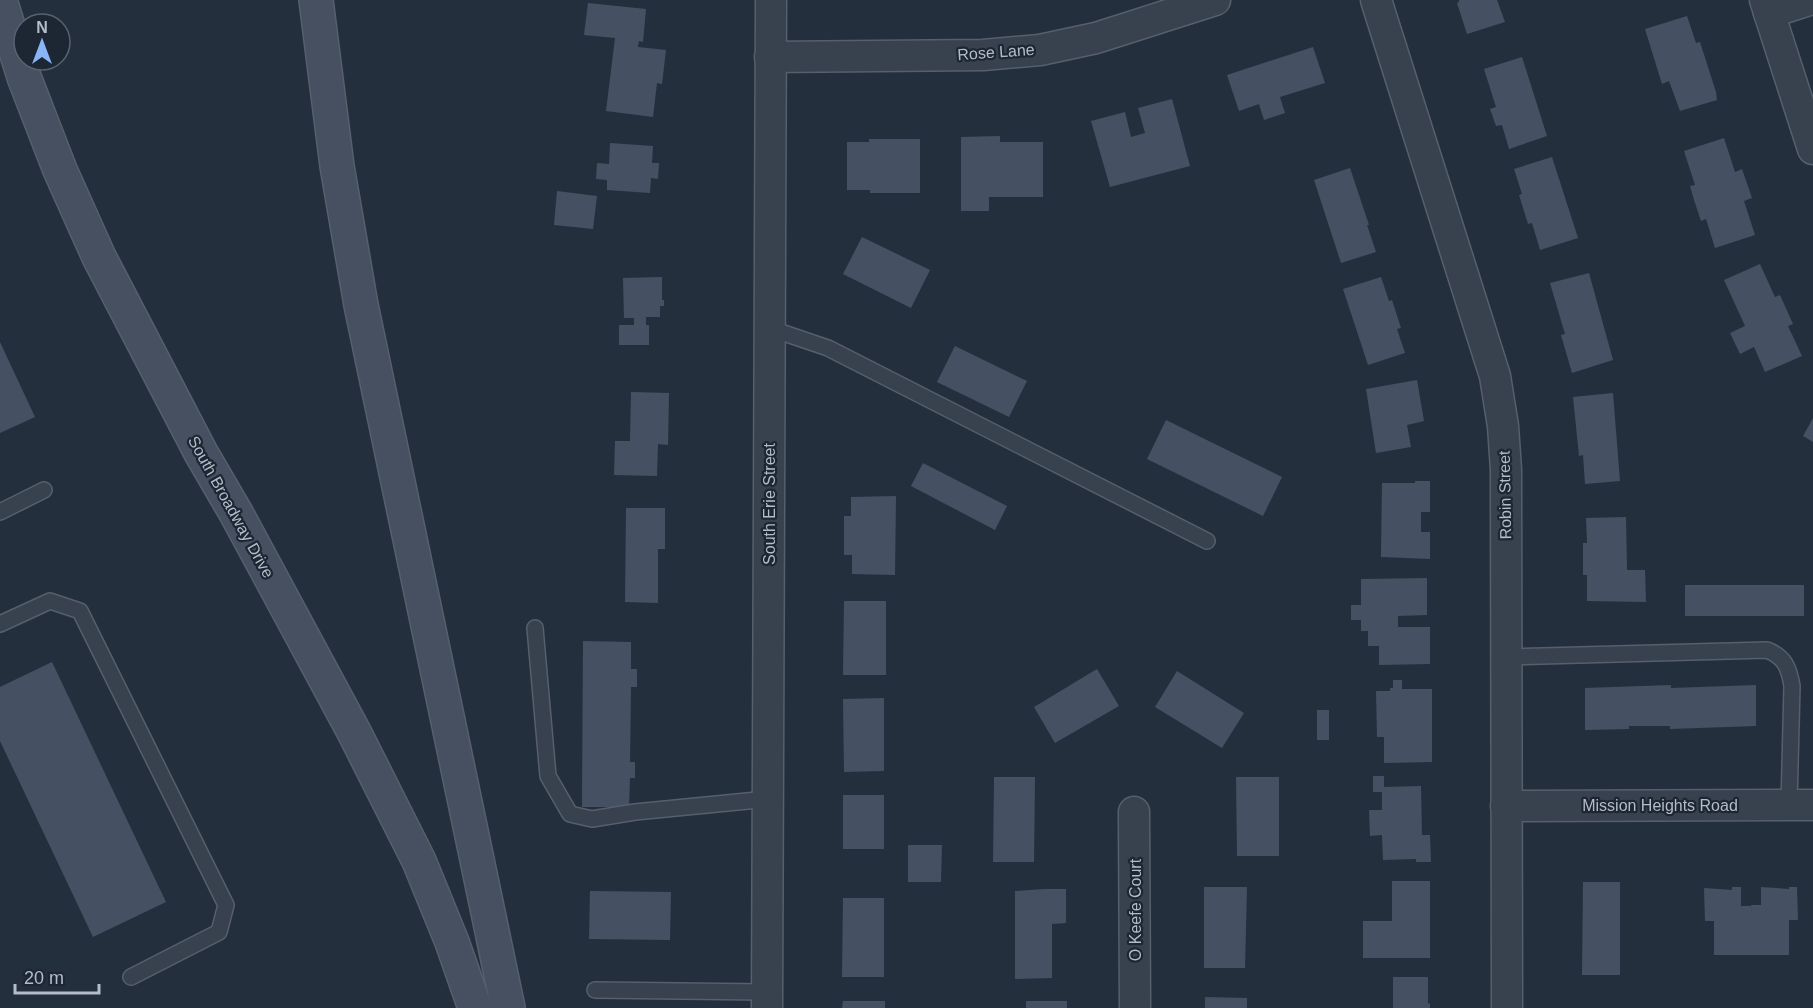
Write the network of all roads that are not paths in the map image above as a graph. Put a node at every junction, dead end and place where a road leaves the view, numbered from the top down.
1 (0, 0) edge
2 (316, 0) edge
3 (771, 0) edge
4 (1215, 0) edge
5 (1376, 0) edge
6 (1809, 0) edge
7 (1767, 6) edge
8 (770, 57) junction
9 (1813, 149) edge
10 (769, 328) junction
11 (44, 490) dead end
12 (0, 512) edge
13 (1207, 541) dead end
14 (0, 624) edge
15 (536, 628) dead end
16 (1506, 657) junction
17 (768, 799) junction
18 (1801, 805) edge
19 (1506, 806) junction
20 (1134, 812) dead end
21 (131, 976) dead end
22 (595, 990) dead end
23 (767, 1000) edge
24 (475, 1008) edge
25 (508, 1008) edge
26 (1135, 1008) edge
27 (1507, 1008) edge

1 - 24 main road, South Broadway Drive
2 - 25 main road
3 - 8 street, South Erie Street
4 - 8 street, Rose Lane
5 - 16 street, Robin Street
6 - 7 street
7 - 9 street
8 - 10 street, South Erie Street
10 - 13 lane
10 - 17 street, South Erie Street
11 - 12 lane
14 - 21 lane
15 - 17 lane
16 - 18 lane
16 - 19 street, Robin Street
17 - 23 street, South Erie Street
18 - 19 street, Mission Heights Road
19 - 27 street, Robin Street
20 - 26 street, O Keefe Court
22 - 23 lane

